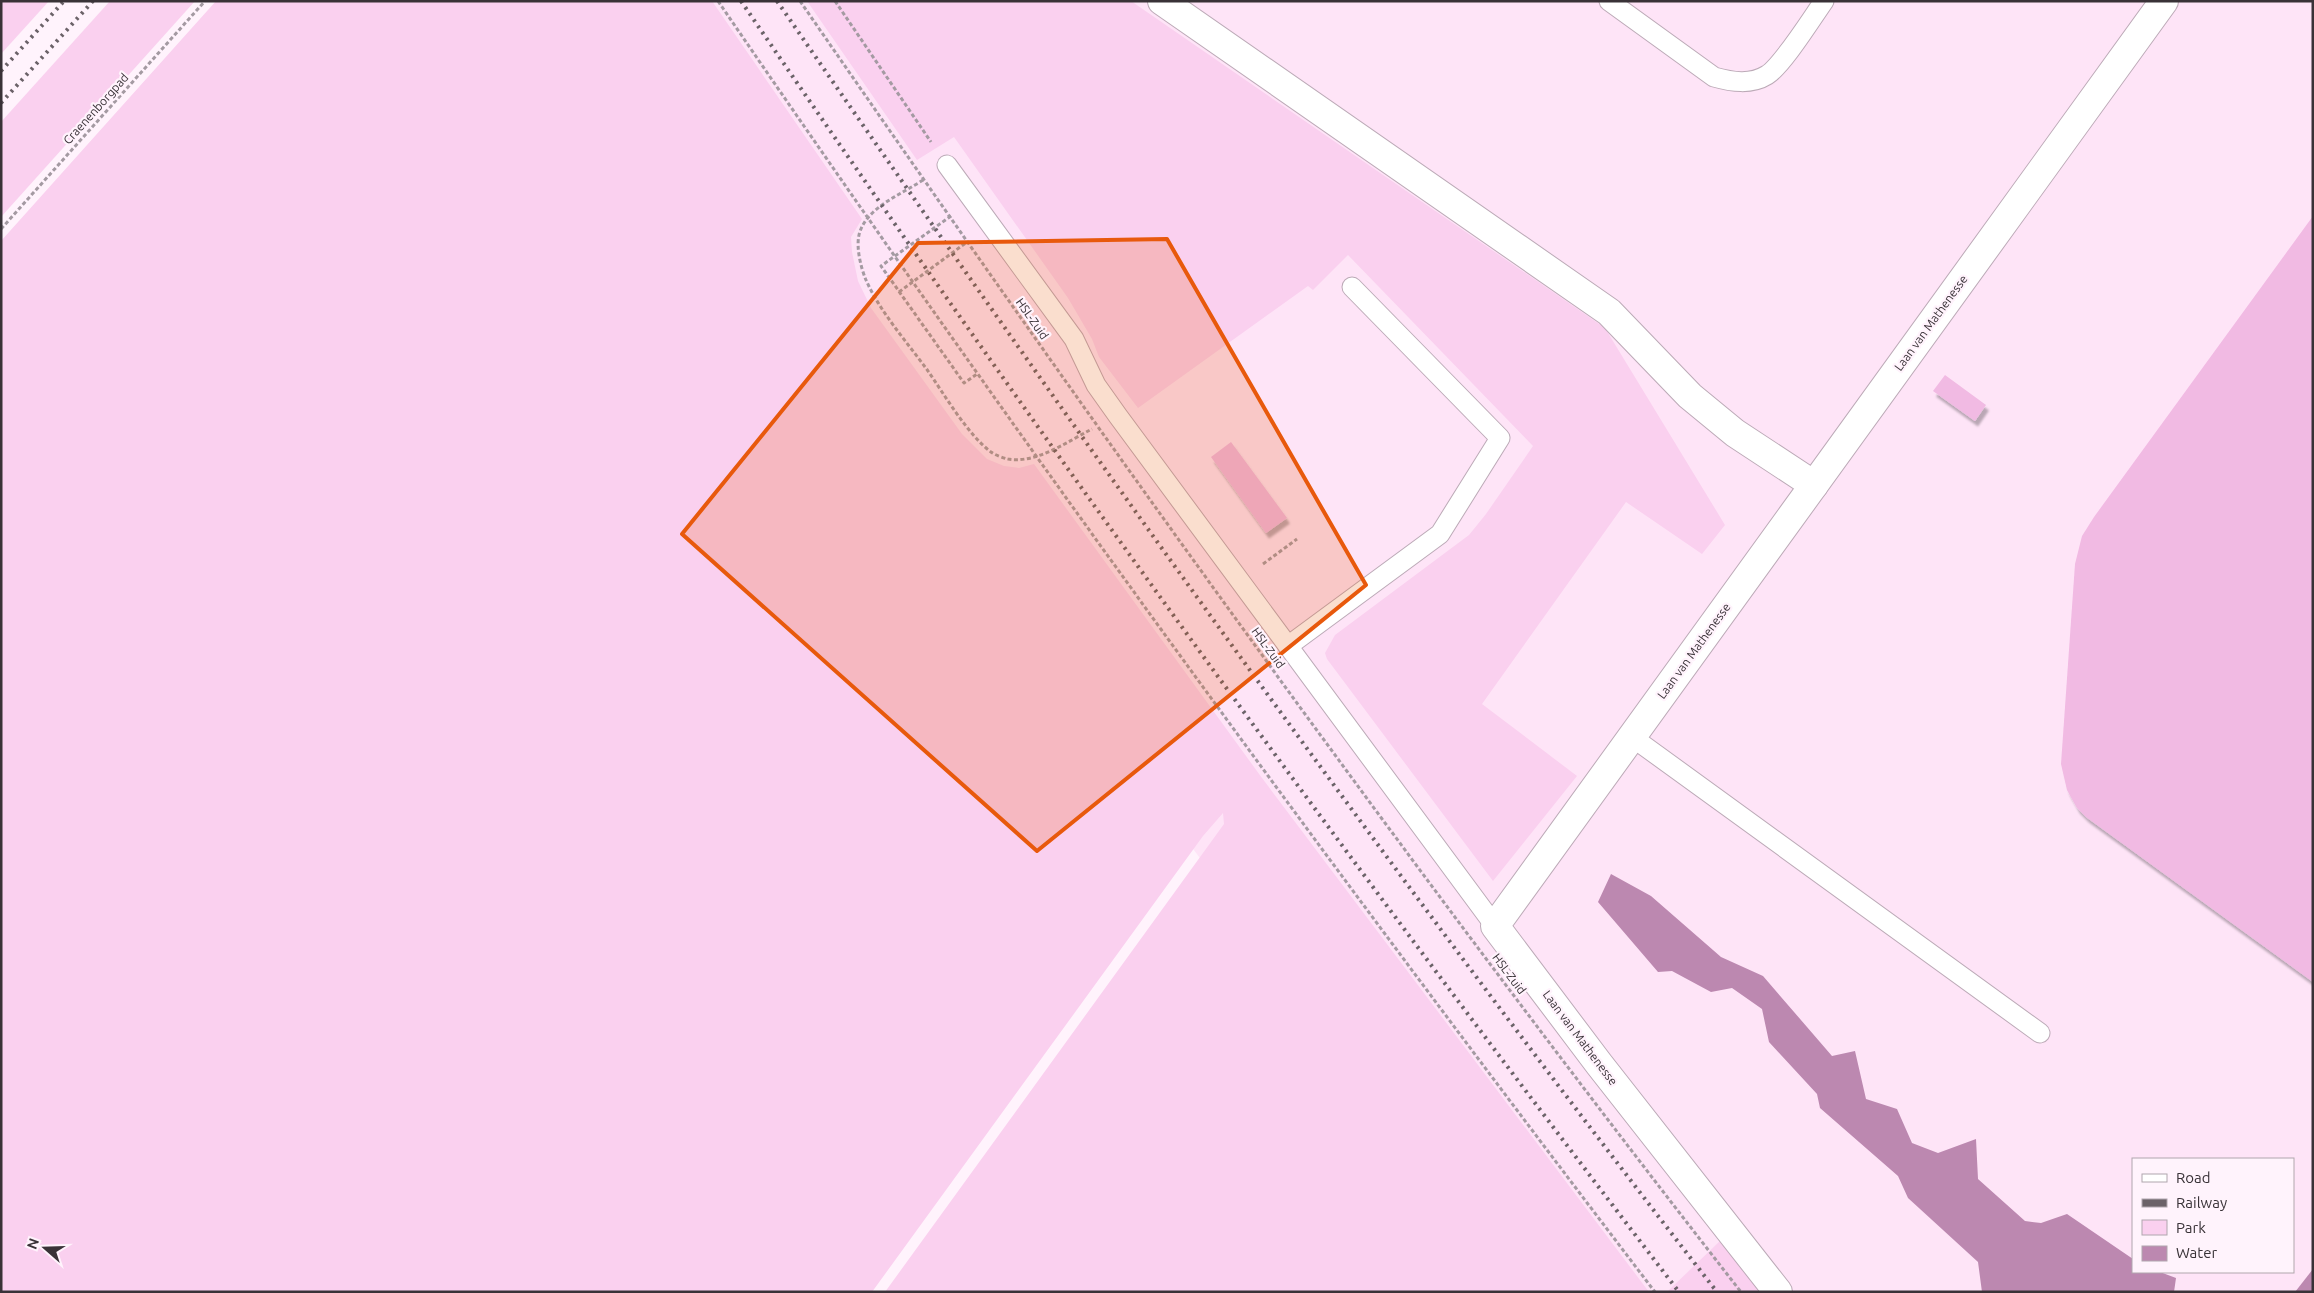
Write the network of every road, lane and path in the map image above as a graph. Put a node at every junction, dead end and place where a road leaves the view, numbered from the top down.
1 (205, 1) edge
2 (718, 1) edge
3 (800, 1) edge
4 (835, 1) edge
5 (1162, 1) edge
6 (1609, 1) edge
7 (1824, 1) edge
8 (2164, 1) edge
9 (947, 165) junction
10 (974, 200) junction
11 (1, 229) edge
12 (973, 238) dead end
13 (1352, 287) dead end
14 (900, 292) junction
15 (977, 374) junction
16 (1118, 416) junction
17 (1814, 485) junction
18 (1297, 539) dead end
19 (1259, 568) dead end
20 (1288, 646) junction
21 (1632, 737) junction
22 (1495, 926) junction
23 (2040, 1033) dead end
24 (1655, 1292) edge
25 (1741, 1292) edge
26 (1778, 1292) edge

1 - 11 path, Craenenborgpad
2 - 15 path, bridge
3 - 25 path, HSL-Zuid, bridge
4 - 9 path
5 - 17 street
6 - 7 lane
8 - 17 street, Laan van Mathenesse
9 - 10 lane
9 - 16 path
10 - 14 path
10 - 16 lane
12 - 14 path
13 - 20 lane
14 - 15 path
15 - 24 path, bridge
16 - 20 lane
17 - 21 street, Laan van Mathenesse
18 - 19 path
20 - 22 lane
21 - 22 street, Laan van Mathenesse
21 - 23 lane
22 - 26 street, Laan van Mathenesse

